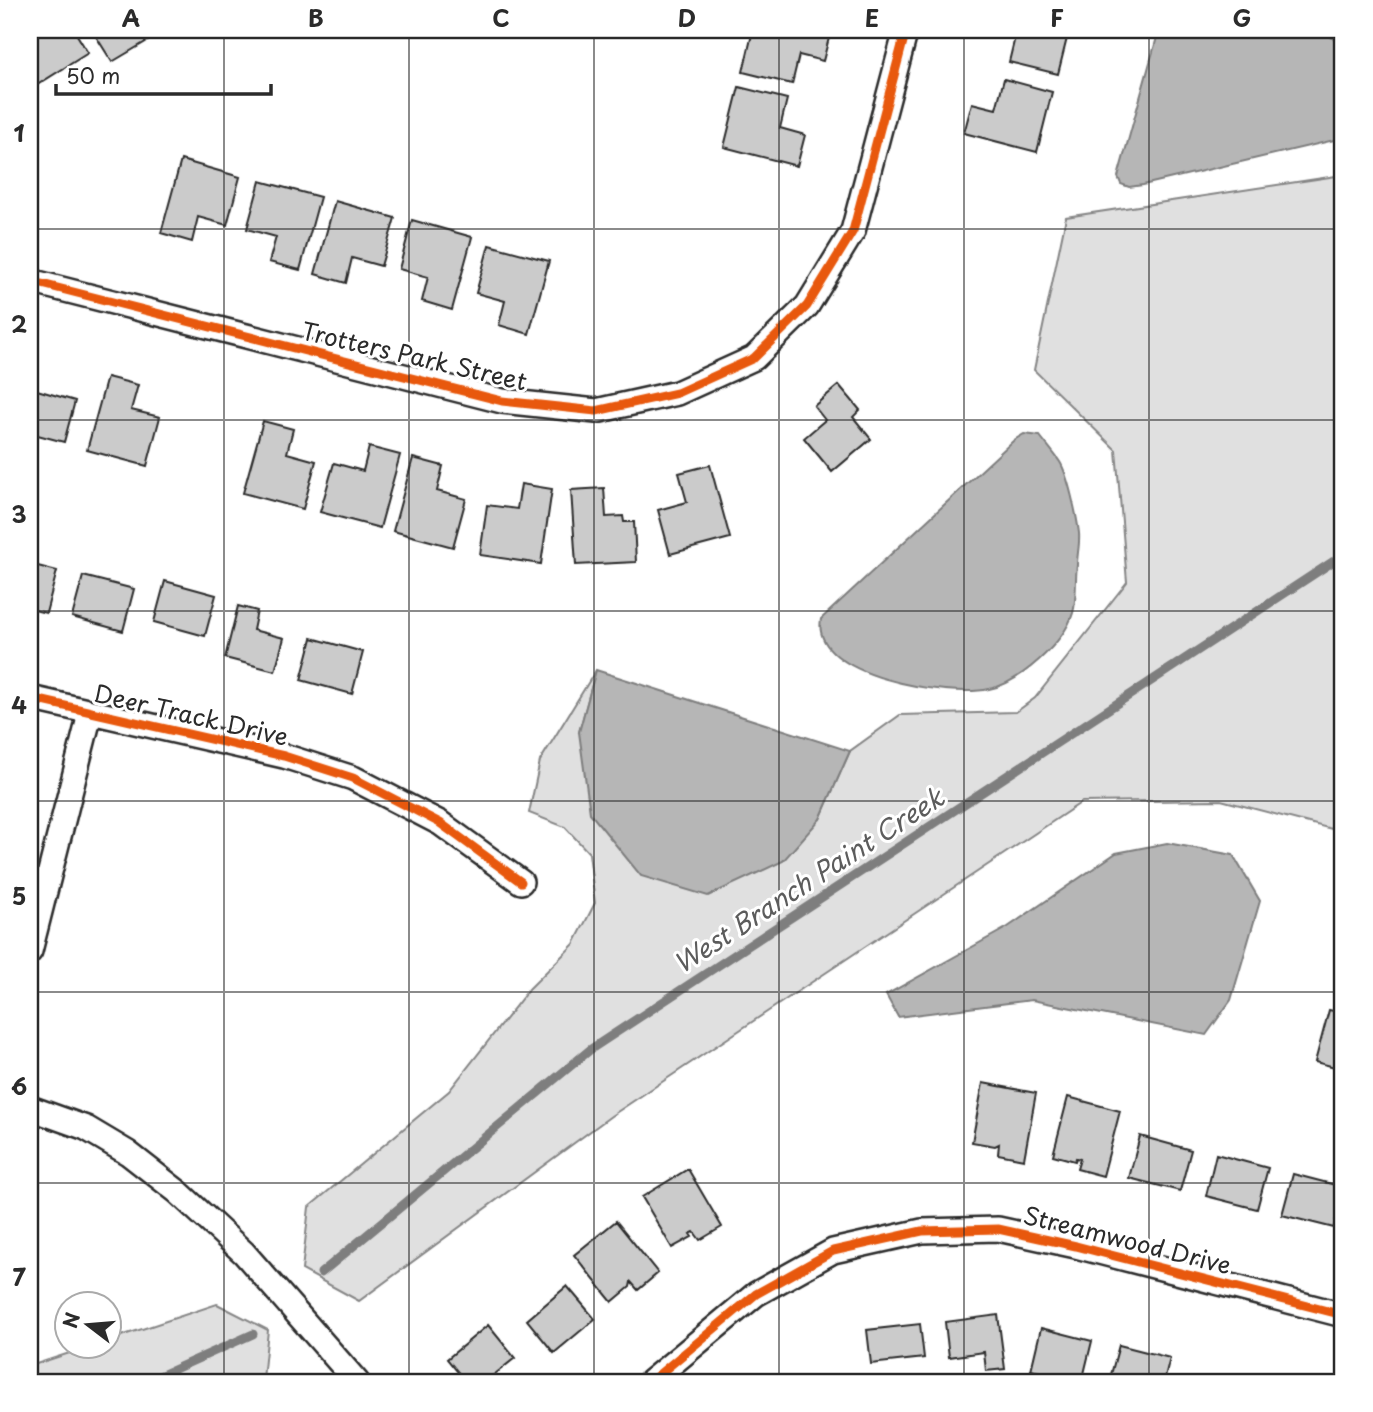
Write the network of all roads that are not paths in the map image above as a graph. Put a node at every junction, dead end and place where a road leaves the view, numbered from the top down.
1 (906, 30) edge
2 (30, 281) edge
3 (30, 698) edge
4 (90, 714) junction
5 (522, 882) dead end
6 (30, 951) edge
7 (30, 1108) edge
8 (1343, 1315) edge
9 (357, 1382) edge
10 (650, 1382) edge

1 - 2 street, Trotters Park Street
3 - 4 street, Deer Track Drive
4 - 5 street, Deer Track Drive
4 - 6 street
7 - 9 street
8 - 10 street, Streamwood Drive

